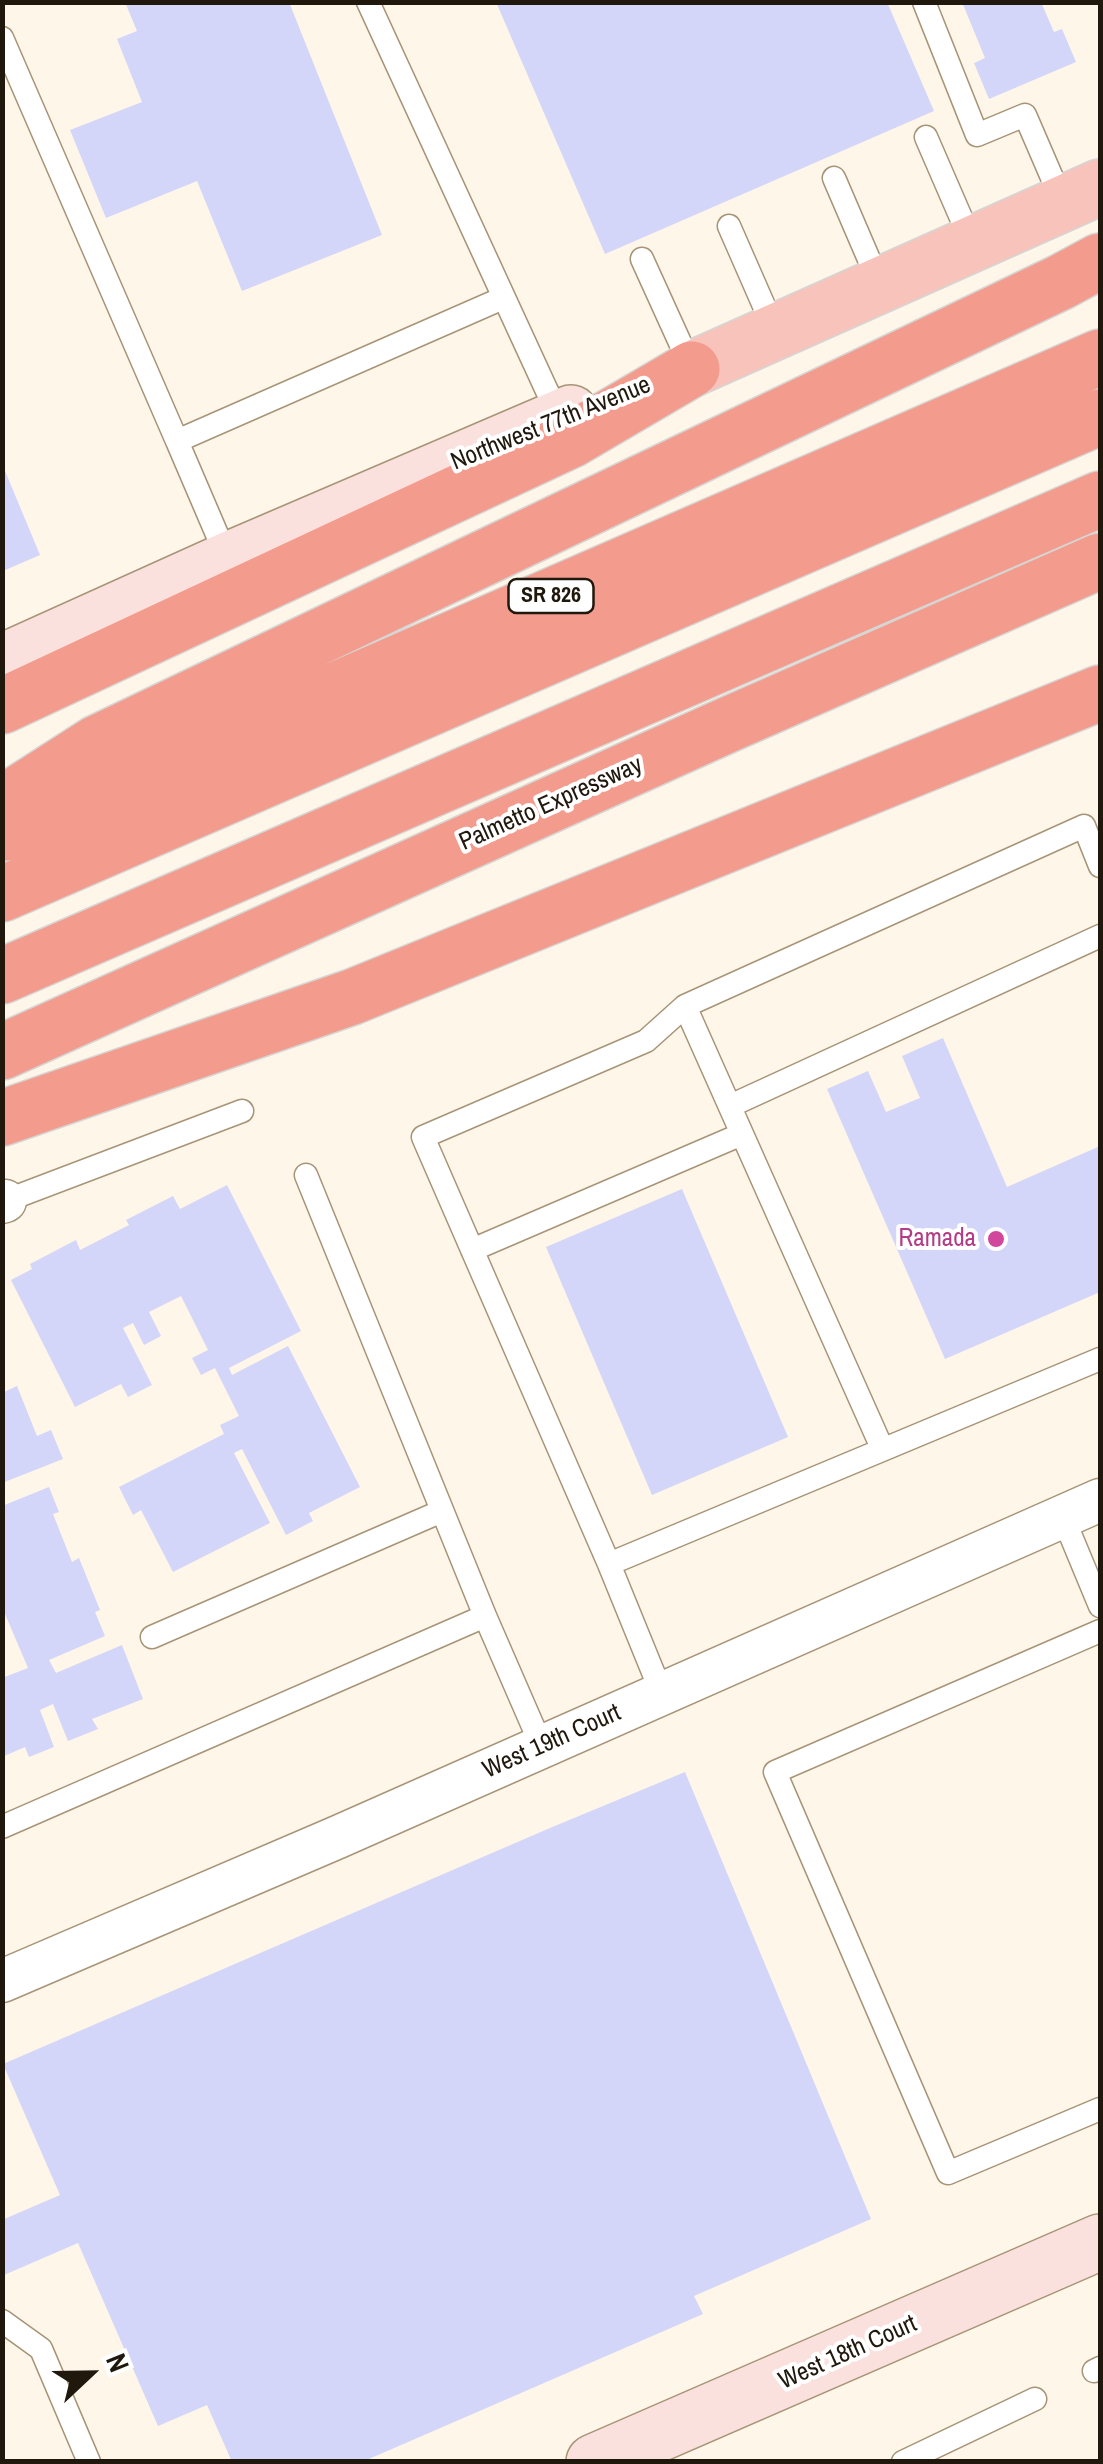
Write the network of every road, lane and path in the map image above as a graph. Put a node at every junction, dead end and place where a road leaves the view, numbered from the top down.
1 (368, 2) edge
2 (924, 2) edge
3 (2, 38) edge
4 (926, 137) dead end
5 (834, 178) dead end
6 (1082, 195) edge
7 (729, 226) dead end
8 (972, 242) junction
9 (642, 258) dead end
10 (1081, 272) edge
11 (880, 285) junction
12 (503, 298) junction
13 (775, 332) junction
14 (1100, 358) edge
15 (692, 369) junction
16 (1100, 417) edge
17 (559, 418) junction
18 (177, 440) junction
19 (1100, 499) edge
20 (228, 560) junction
21 (1100, 561) edge
22 (2, 662) edge
23 (1100, 693) edge
24 (2, 706) edge
25 (2, 804) edge
26 (1100, 808) edge
27 (1084, 826) junction
28 (2, 835) edge
29 (1100, 866) edge
30 (2, 894) edge
31 (1100, 936) edge
32 (2, 976) edge
33 (685, 1006) junction
34 (2, 1052) edge
35 (730, 1106) junction
36 (242, 1110) dead end
37 (2, 1118) edge
38 (742, 1134) junction
39 (306, 1175) dead end
40 (4, 1202) edge
41 (472, 1250) junction
42 (1100, 1358) edge
43 (882, 1448) junction
44 (1082, 1508) edge
45 (442, 1511) junction
46 (609, 1564) junction
47 (1100, 1606) edge
48 (485, 1616) junction
49 (1100, 1631) edge
50 (152, 1636) dead end
51 (662, 1694) junction
52 (542, 1747) junction
53 (2, 1827) edge
54 (2, 1982) edge
55 (1100, 2109) edge
56 (1100, 2242) edge
57 (2, 2321) edge
58 (1036, 2399) dead end
59 (623, 2456) edge
60 (88, 2462) edge
61 (903, 2462) edge

1 - 12 lane
2 - 6 lane
3 - 18 lane
4 - 8 lane
5 - 11 lane
6 - 8 main road, Northwest 77th Avenue
7 - 13 lane
8 - 11 main road, Northwest 77th Avenue
9 - 15 lane
10 - 25 highway
11 - 13 main road, Northwest 77th Avenue
12 - 17 lane
12 - 18 lane
13 - 15 main road, Northwest 77th Avenue
14 - 28 highway, SR 826
15 - 17 street, Northwest 77th Avenue
15 - 24 highway
16 - 30 highway
17 - 20 street, Northwest 77th Avenue
18 - 20 lane
19 - 32 highway
20 - 22 street, Northwest 77th Avenue
21 - 34 highway, Palmetto Expressway
23 - 37 highway
26 - 27 lane
27 - 29 lane
27 - 33 lane
31 - 35 lane
33 - 35 lane
33 - 41 lane
35 - 38 lane
36 - 40 lane
38 - 41 lane
38 - 43 lane
39 - 45 lane
41 - 46 lane
42 - 43 lane
43 - 46 lane
44 - 47 lane
44 - 51 street, West 19th Court
45 - 48 lane
45 - 50 lane
46 - 51 lane
48 - 52 lane
48 - 53 lane
49 - 55 lane
51 - 52 street, West 19th Court
52 - 54 street, West 19th Court
56 - 59 street, West 18th Court
57 - 60 lane
58 - 61 lane

